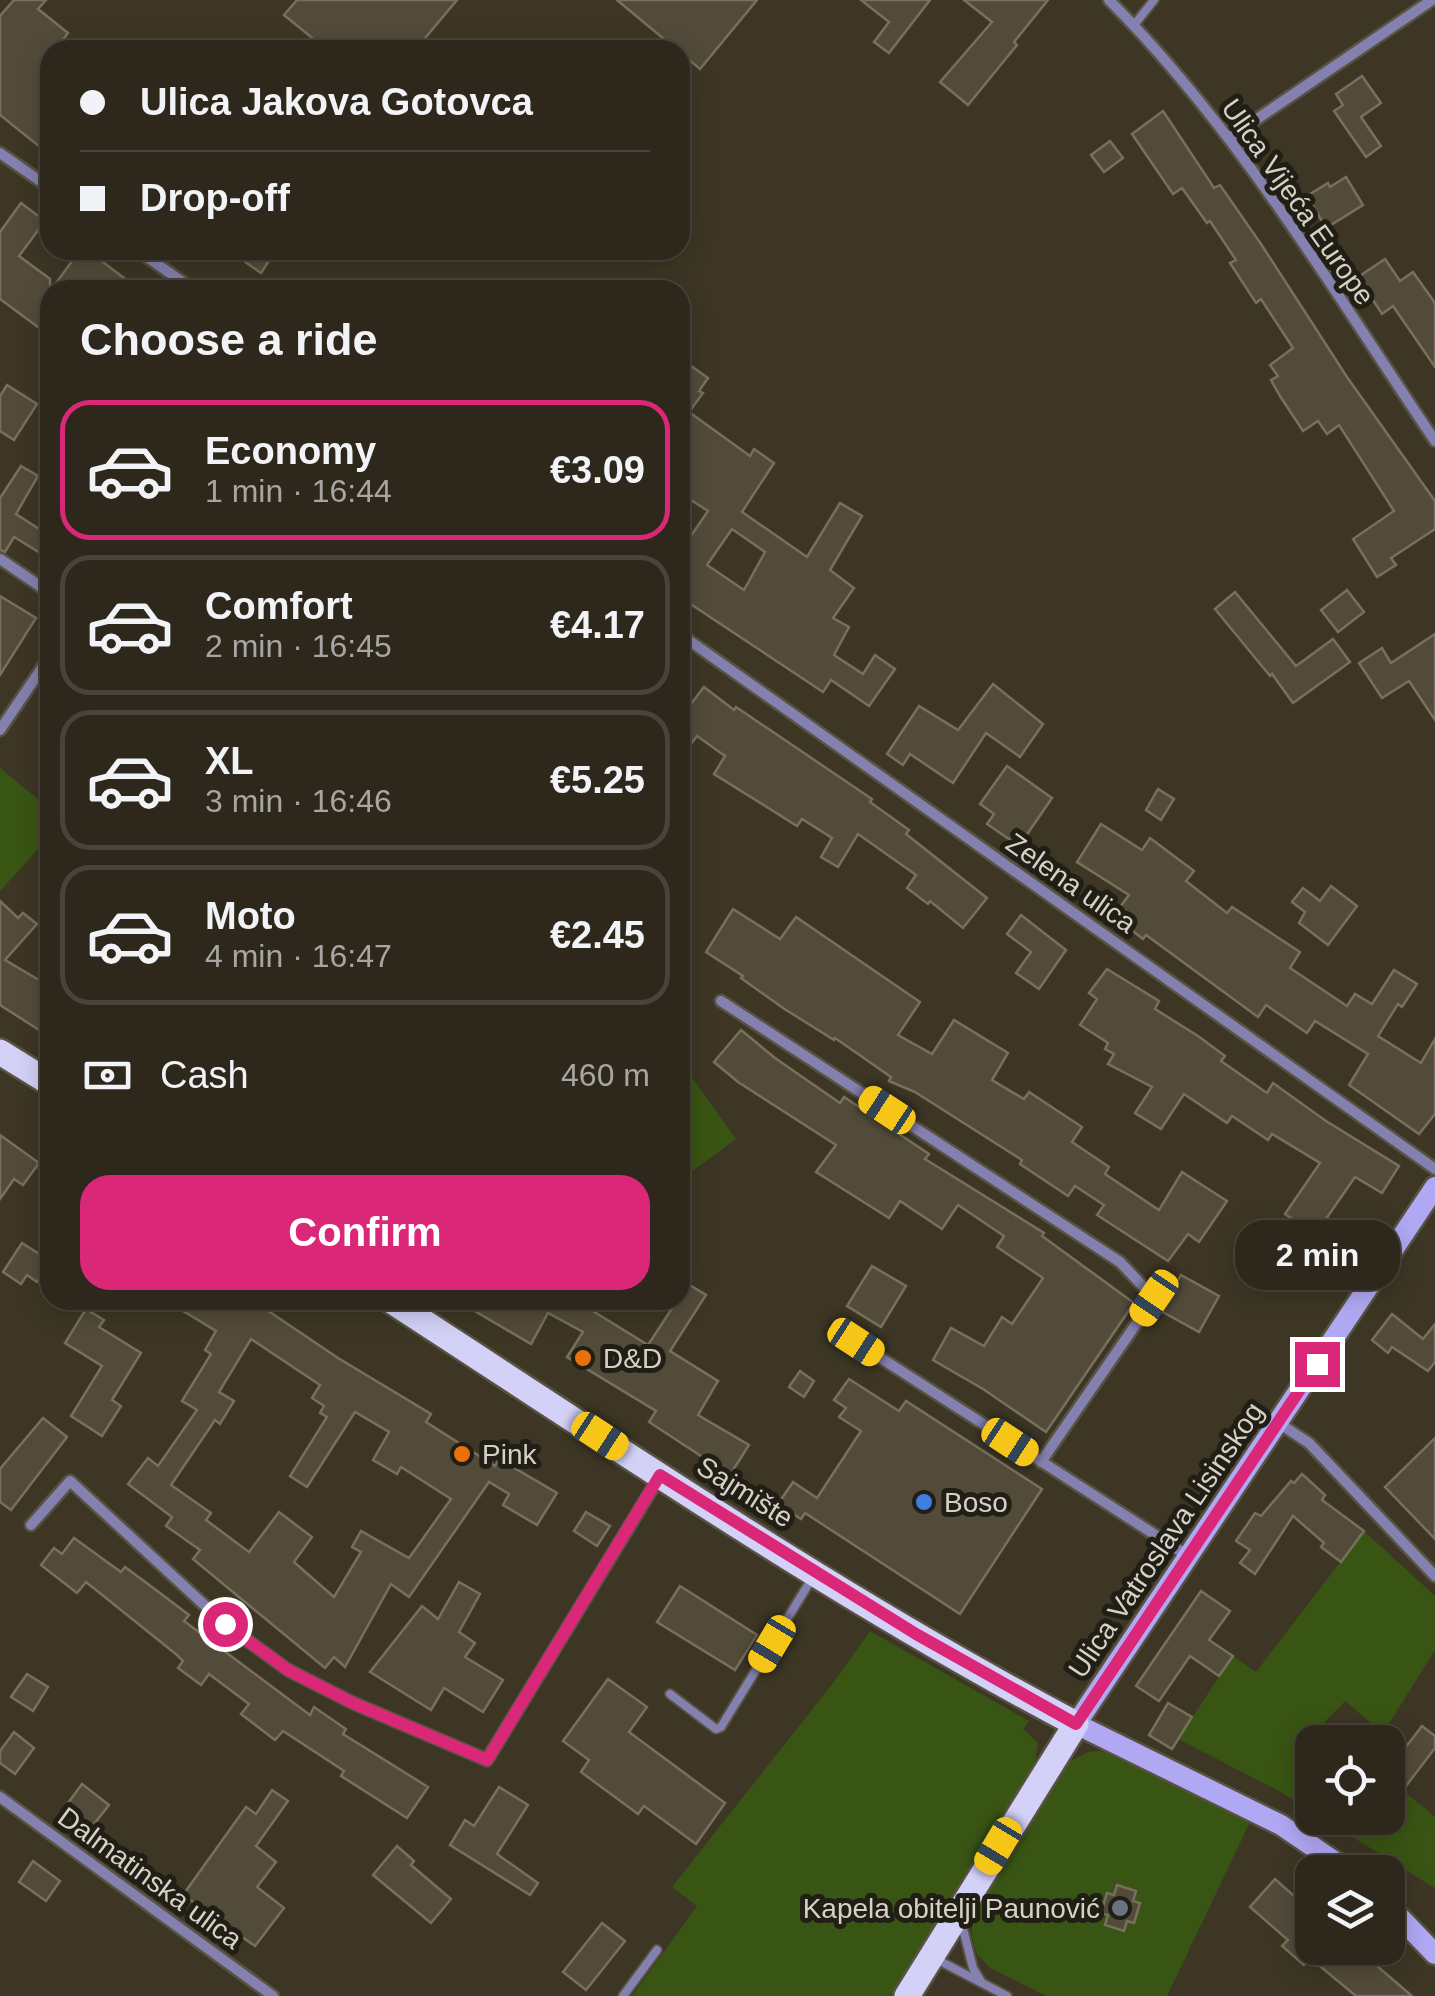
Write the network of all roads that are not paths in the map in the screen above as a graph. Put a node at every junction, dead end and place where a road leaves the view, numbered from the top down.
1 (1109, 0) edge
2 (1154, 0) edge
3 (1432, 0) edge
4 (1134, 25) junction
5 (1229, 138) junction
6 (0, 153) edge
7 (40, 181) edge
8 (151, 260) edge
9 (180, 280) edge
10 (1435, 441) edge
11 (0, 559) edge
12 (40, 586) edge
13 (690, 641) edge
14 (40, 671) edge
15 (0, 730) edge
16 (721, 1001) dead end
17 (1, 1054) edge
18 (40, 1078) edge
19 (1435, 1169) edge
20 (1435, 1187) edge
21 (405, 1310) edge
22 (856, 1342) dead end
23 (1278, 1422) junction
24 (1041, 1462) junction
25 (660, 1475) junction
26 (30, 1526) dead end
27 (1189, 1557) junction
28 (816, 1572) junction
29 (1435, 1576) edge
30 (670, 1694) dead end
31 (1076, 1724) junction
32 (0, 1797) edge
33 (1325, 1855) edge
34 (960, 1909) junction
35 (1405, 1923) edge
36 (657, 1950) dead end
37 (1435, 1954) edge
38 (930, 1956) junction
39 (982, 1983) junction
40 (273, 1996) edge
41 (624, 1996) edge
42 (907, 1996) edge
43 (1007, 1996) edge

1 - 4 street, Ulica Vijeća Europe
2 - 4 lane
3 - 5 street
4 - 5 street, Ulica Vijeća Europe
5 - 10 street, Ulica Vijeća Europe
6 - 7 street
8 - 9 street
11 - 12 street
13 - 19 street, Zelena ulica
14 - 15 street
16 - 24 street
17 - 18 main road
20 - 23 main road, Ulica Vatroslava Lisinskog
21 - 25 main road, Sajmište
22 - 24 street
23 - 27 main road, Ulica Vatroslava Lisinskog
23 - 29 street
24 - 27 street
25 - 26 street
25 - 28 main road, Sajmište
27 - 31 main road, Ulica Vatroslava Lisinskog
28 - 30 lane
28 - 31 main road, Sajmište
31 - 33 main road
31 - 34 main road
32 - 40 street, Dalmatinska ulica
34 - 38 main road
34 - 39 lane
35 - 37 main road
36 - 41 lane
38 - 39 lane
38 - 42 main road
39 - 43 lane

